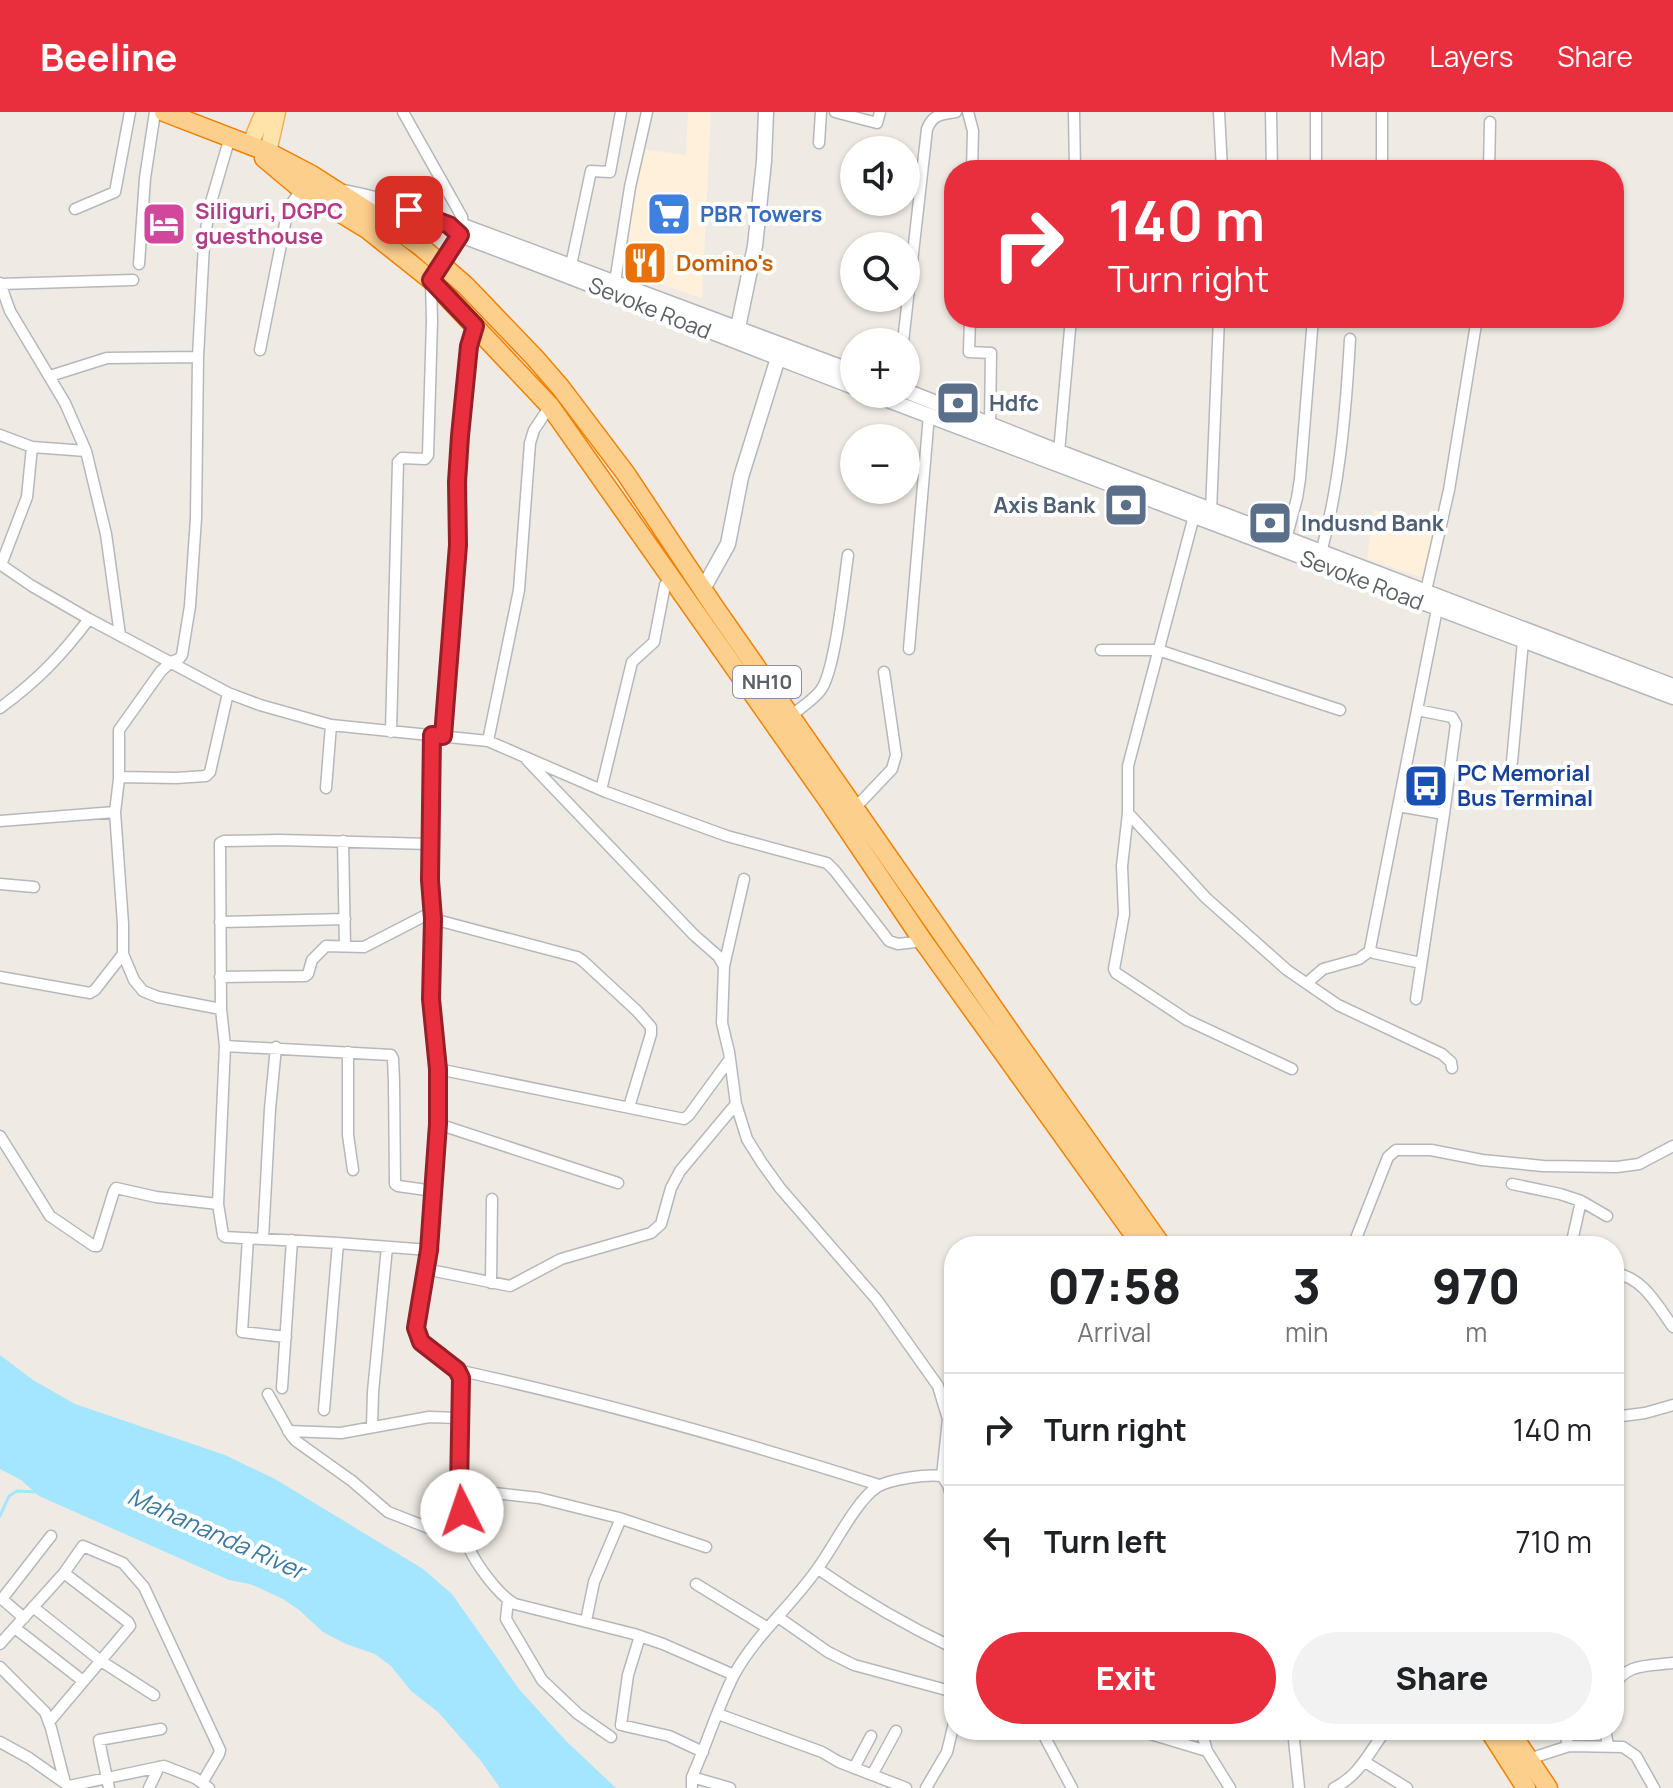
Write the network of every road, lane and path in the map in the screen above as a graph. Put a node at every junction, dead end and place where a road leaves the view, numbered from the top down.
1 (130, 112) edge
2 (155, 112) edge
3 (164, 112) edge
4 (264, 112) edge
5 (277, 112) edge
6 (403, 112) edge
7 (621, 112) edge
8 (647, 112) edge
9 (766, 112) edge
10 (821, 112) edge
11 (835, 112) edge
12 (880, 112) edge
13 (956, 112) edge
14 (968, 112) edge
15 (1074, 112) edge
16 (1219, 112) edge
17 (1271, 112) edge
18 (1316, 112) edge
19 (1382, 112) edge
20 (186, 117) edge
21 (1490, 122) dead end
22 (230, 137) junction
23 (819, 143) dead end
24 (259, 148) junction
25 (972, 160) edge
26 (1075, 160) edge
27 (1221, 160) edge
28 (1272, 160) edge
29 (1316, 160) edge
30 (1382, 160) edge
31 (1489, 160) edge
32 (307, 182) junction
33 (337, 190) junction
34 (75, 209) dead end
35 (457, 229) junction
36 (139, 264) dead end
37 (571, 265) junction
38 (436, 272) junction
39 (133, 280) dead end
40 (615, 282) junction
41 (0, 284) edge
42 (475, 326) junction
43 (905, 328) edge
44 (970, 328) edge
45 (1070, 328) edge
46 (1219, 328) edge
47 (1312, 328) edge
48 (1475, 328) edge
49 (736, 336) junction
50 (1350, 339) dead end
51 (260, 350) dead end
52 (198, 357) junction
53 (778, 358) junction
54 (840, 368) edge
55 (50, 376) junction
56 (840, 382) edge
57 (920, 396) edge
58 (550, 406) junction
59 (915, 408) edge
60 (929, 415) junction
61 (990, 424) junction
62 (0, 435) edge
63 (32, 447) junction
64 (86, 451) junction
65 (1059, 452) junction
66 (1144, 490) junction
67 (1211, 511) junction
68 (1194, 516) junction
69 (1286, 539) junction
70 (1321, 553) junction
71 (848, 555) dead end
72 (1, 565) edge
73 (671, 577) junction
74 (703, 589) junction
75 (1424, 598) junction
76 (1437, 609) junction
77 (89, 619) junction
78 (120, 635) junction
79 (1523, 641) junction
80 (909, 649) dead end
81 (1101, 650) dead end
82 (1158, 650) junction
83 (171, 662) junction
84 (884, 672) dead end
85 (1673, 686) edge
86 (228, 693) junction
87 (1673, 697) edge
88 (0, 708) edge
89 (1340, 710) dead end
90 (1417, 710) junction
91 (791, 716) junction
92 (331, 725) junction
93 (391, 732) junction
94 (438, 735) junction
95 (488, 741) junction
96 (523, 756) junction
97 (1512, 762) dead end
98 (119, 779) junction
99 (326, 788) dead end
100 (601, 790) junction
101 (1398, 806) junction
102 (855, 808) junction
103 (115, 812) junction
104 (1128, 813) junction
105 (1444, 814) junction
106 (0, 821) edge
107 (343, 841) junction
108 (430, 844) junction
109 (744, 879) dead end
110 (0, 884) edge
111 (34, 887) dead end
112 (433, 915) junction
113 (345, 919) junction
114 (220, 922) junction
115 (923, 941) junction
116 (345, 946) junction
117 (1371, 950) junction
118 (123, 954) junction
119 (1421, 963) junction
120 (724, 966) junction
121 (0, 977) edge
122 (220, 977) junction
123 (1307, 983) junction
124 (1416, 999) dead end
125 (221, 1009) junction
126 (225, 1046) junction
127 (276, 1047) junction
128 (348, 1052) junction
129 (730, 1059) junction
130 (1452, 1068) dead end
131 (438, 1069) junction
132 (1292, 1069) dead end
133 (736, 1104) junction
134 (629, 1107) junction
135 (438, 1124) junction
136 (0, 1136) edge
137 (1673, 1146) edge
138 (353, 1170) dead end
139 (618, 1183) dead end
140 (1512, 1184) dead end
141 (434, 1191) junction
142 (492, 1199) dead end
143 (1581, 1201) junction
144 (218, 1204) junction
145 (1607, 1216) dead end
146 (1135, 1236) edge
147 (1155, 1236) edge
148 (1357, 1236) edge
149 (1573, 1236) edge
150 (248, 1238) junction
151 (263, 1238) junction
152 (292, 1240) junction
153 (338, 1243) junction
154 (387, 1247) junction
155 (429, 1250) junction
156 (425, 1269) junction
157 (1624, 1276) edge
158 (491, 1283) junction
159 (1673, 1327) edge
160 (286, 1337) junction
161 (457, 1370) junction
162 (282, 1388) dead end
163 (268, 1394) dead end
164 (1673, 1405) edge
165 (944, 1406) edge
166 (324, 1410) dead end
167 (1624, 1416) edge
168 (459, 1418) junction
169 (372, 1427) junction
170 (288, 1431) junction
171 (944, 1480) edge
172 (879, 1485) junction
173 (459, 1489) junction
174 (619, 1518) junction
175 (51, 1536) dead end
176 (467, 1543) junction
177 (706, 1547) dead end
178 (818, 1569) junction
179 (64, 1573) junction
180 (696, 1584) dead end
181 (508, 1600) junction
182 (33, 1607) junction
183 (778, 1617) junction
184 (24, 1618) junction
185 (586, 1621) junction
186 (15, 1628) junction
187 (768, 1628) junction
188 (640, 1636) junction
189 (944, 1643) edge
190 (0, 1644) edge
191 (101, 1661) junction
192 (1673, 1663) edge
193 (0, 1667) edge
194 (1624, 1673) edge
195 (734, 1675) junction
196 (83, 1681) junction
197 (944, 1689) edge
198 (154, 1695) dead end
199 (718, 1714) junction
200 (49, 1722) junction
201 (161, 1729) dead end
202 (896, 1731) dead end
203 (871, 1736) dead end
204 (611, 1737) dead end
205 (950, 1740) edge
206 (1046, 1740) edge
207 (1170, 1740) edge
208 (1204, 1740) edge
209 (1294, 1740) edge
210 (1379, 1740) edge
211 (1495, 1740) edge
212 (1516, 1740) edge
213 (1567, 1740) edge
214 (1607, 1740) edge
215 (0, 1742) edge
216 (1608, 1745) junction
217 (1569, 1746) junction
218 (1207, 1751) junction
219 (703, 1752) junction
220 (1529, 1759) junction
221 (1365, 1762) junction
222 (159, 1767) junction
223 (854, 1768) junction
224 (872, 1775) junction
225 (692, 1782) edge
226 (108, 1783) edge
227 (206, 1785) edge
228 (68, 1786) edge
229 (149, 1788) edge
230 (730, 1788) edge
231 (906, 1788) edge
232 (926, 1788) edge
233 (1072, 1788) edge
234 (1230, 1788) edge
235 (1299, 1788) edge
236 (1334, 1788) edge
237 (1407, 1788) edge
238 (1526, 1788) edge
239 (1548, 1788) edge
240 (1654, 1788) edge

1 - 34 street
2 - 36 street
3 - 20 highway, NH10
4 - 24 main road
5 - 24 main road
6 - 35 street
7 - 37 street
8 - 40 street
9 - 49 main road
10 - 23 street
11 - 12 street
13 - 43 street
14 - 25 street
15 - 26 street
16 - 27 street
17 - 28 street
18 - 29 street
19 - 30 street
20 - 22 highway, NH10
21 - 31 street
22 - 24 highway, NH10
22 - 52 street
24 - 32 highway, NH10
32 - 33 highway, NH10
32 - 38 highway
32 - 51 street
33 - 35 main road, Sevoke Road
33 - 38 highway, NH10
35 - 37 main road, Sevoke Road
35 - 38 street
35 - 49 main road, Sevoke Road
37 - 40 main road, Sevoke Road
38 - 42 highway
38 - 74 highway, NH10
38 - 93 street
39 - 41 street
40 - 49 main road, Sevoke Road
41 - 55 street
42 - 58 highway
42 - 94 street
44 - 61 street
45 - 65 street
46 - 67 street
47 - 69 street
48 - 75 street
49 - 53 main road, Sevoke Road
49 - 54 main road, Sevoke Road
50 - 70 street
52 - 55 street
52 - 83 street
53 - 56 main road, Sevoke Road
53 - 74 main road
55 - 64 street
57 - 61 main road, Sevoke Road
58 - 73 highway
58 - 95 street
59 - 60 main road, Sevoke Road
60 - 66 main road, Sevoke Road
60 - 80 street
61 - 65 main road, Sevoke Road
62 - 63 street
63 - 64 street
63 - 72 street
64 - 78 street
65 - 66 main road, Sevoke Road
66 - 67 main road, Sevoke Road
66 - 68 main road, Sevoke Road
67 - 69 main road, Sevoke Road
68 - 75 main road, Sevoke Road
68 - 82 street
69 - 70 main road, Sevoke Road
70 - 75 main road, Sevoke Road
71 - 91 street
72 - 77 street
73 - 100 street
73 - 115 highway
74 - 91 highway, NH10
75 - 76 main road, Sevoke Road
75 - 85 main road, Sevoke Road
76 - 79 main road, Sevoke Road
76 - 90 street
77 - 78 street
77 - 88 street
78 - 83 street
79 - 87 main road, Sevoke Road
79 - 97 street
81 - 82 street
82 - 89 street
82 - 104 street
83 - 86 street
83 - 98 street
84 - 102 street
86 - 92 street
86 - 98 street
90 - 101 street
90 - 105 street
91 - 102 highway, NH10
92 - 93 street
92 - 99 street
93 - 94 street
94 - 95 street
94 - 108 street
95 - 96 street
96 - 100 street
96 - 120 street
98 - 103 street
100 - 115 street
101 - 105 street
101 - 117 street
102 - 147 highway, NH10
103 - 106 street
103 - 118 street
104 - 123 street
104 - 132 street
105 - 119 street
107 - 108 street
107 - 113 street
107 - 114 street
108 - 112 street
109 - 120 street
110 - 111 street
112 - 116 street
112 - 131 street
112 - 134 street
113 - 114 street
113 - 116 street
114 - 122 street
115 - 146 highway
116 - 122 street
117 - 119 street
117 - 123 street
118 - 121 street
118 - 125 street
119 - 124 street
120 - 129 street
122 - 125 street
123 - 130 street
125 - 126 street
126 - 127 street
126 - 144 street
127 - 128 street
127 - 151 street
128 - 138 street
128 - 141 street
129 - 133 street
129 - 134 street
131 - 134 street
131 - 135 street
133 - 158 street
133 - 165 street
135 - 139 street
135 - 141 street
136 - 144 street
137 - 148 street
140 - 143 street
141 - 155 street
142 - 158 street
143 - 145 street
143 - 149 street
144 - 150 street
150 - 151 street
150 - 160 street
151 - 152 street
152 - 153 street
152 - 160 street
153 - 154 street
153 - 166 street
154 - 155 street
154 - 169 street
155 - 156 street
156 - 158 street
156 - 161 street
157 - 159 street
160 - 162 street
161 - 168 street
161 - 172 street
163 - 170 street
164 - 167 street
168 - 169 street
168 - 173 street
169 - 170 street
170 - 176 street
171 - 172 street
172 - 178 street
173 - 174 street
173 - 176 street
174 - 177 street
174 - 185 street
175 - 184 street
176 - 181 street
178 - 183 street
178 - 189 street
179 - 182 street
179 - 191 street
179 - 227 street
180 - 187 street
181 - 185 street
181 - 204 street
182 - 184 street
182 - 191 street
183 - 187 street
183 - 197 street
184 - 186 street
185 - 188 street
186 - 190 street
186 - 196 street
187 - 195 street
188 - 195 street
188 - 219 street
191 - 196 street
191 - 198 street
192 - 194 street
193 - 200 street
195 - 199 street
196 - 200 street
199 - 219 street
199 - 223 street
200 - 228 street
201 - 226 street
202 - 224 street
203 - 223 street
205 - 232 street
206 - 233 street
207 - 218 street
208 - 218 street
209 - 235 street
210 - 221 street
211 - 238 highway
212 - 220 highway
213 - 217 street
214 - 216 street
215 - 228 street
216 - 217 street
216 - 240 street
217 - 220 street
218 - 234 street
219 - 225 street
220 - 239 highway
221 - 236 street
221 - 237 street
222 - 226 street
222 - 227 street
222 - 229 street
223 - 224 street
224 - 231 street
225 - 230 street
226 - 228 street

